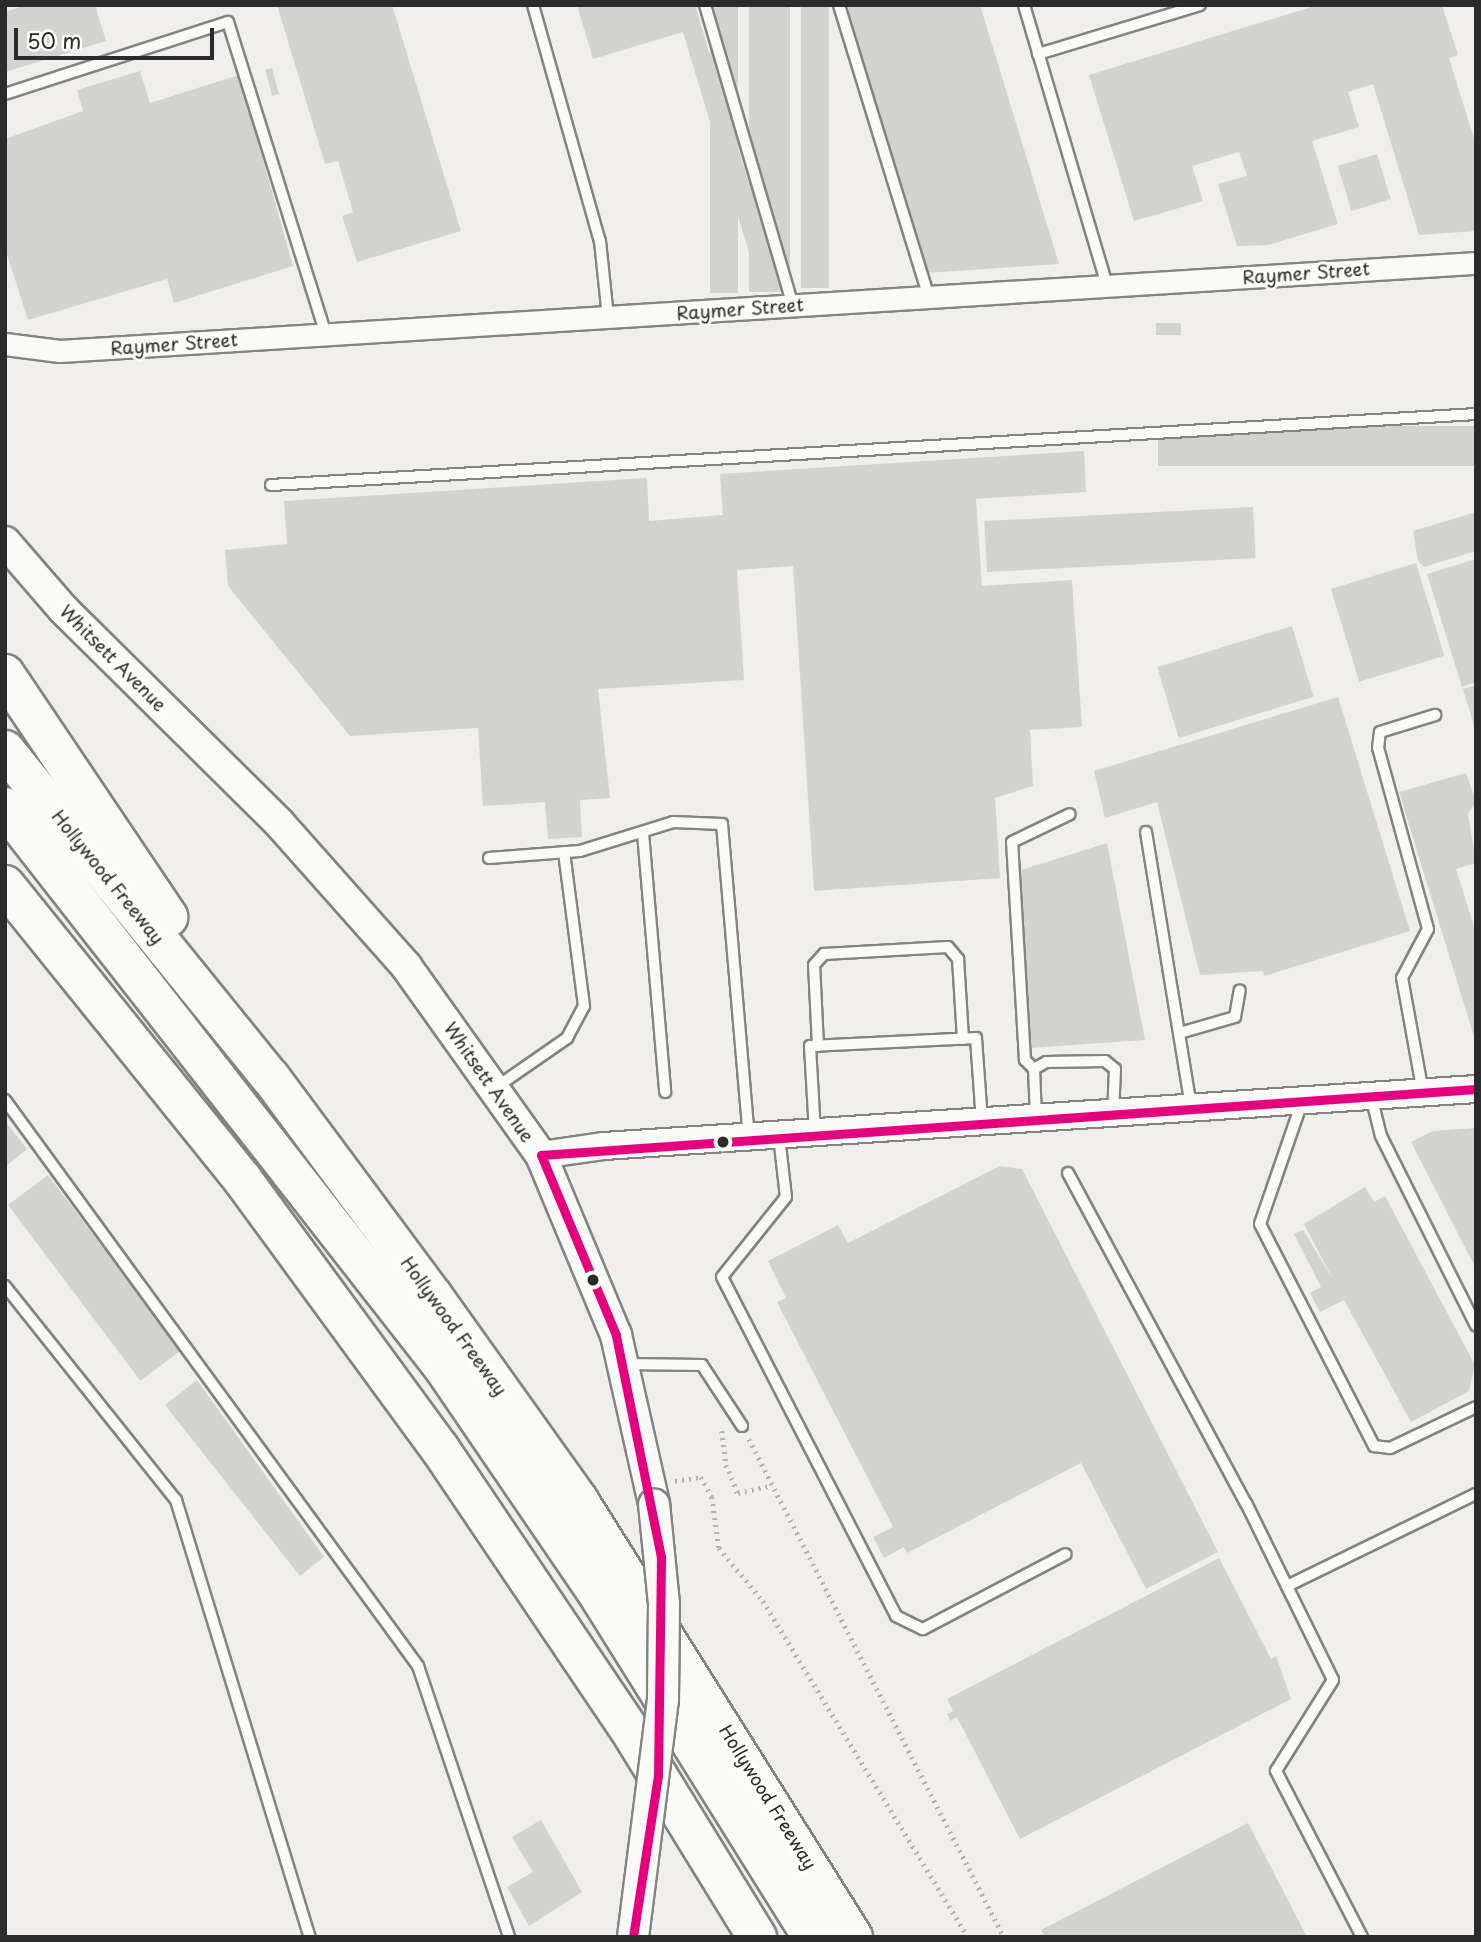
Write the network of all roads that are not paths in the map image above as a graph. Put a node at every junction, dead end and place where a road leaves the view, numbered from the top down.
1 (533, 5) edge
2 (705, 5) edge
3 (839, 5) edge
4 (1024, 5) edge
5 (1200, 5) edge
6 (1038, 54) junction
7 (5, 94) edge
8 (1476, 263) edge
9 (1107, 285) junction
10 (929, 297) junction
11 (793, 305) junction
12 (608, 317) junction
13 (326, 334) junction
14 (5, 344) edge
15 (1476, 414) edge
16 (271, 485) dead end
17 (5, 542) edge
18 (5, 674) edge
19 (1435, 715) dead end
20 (5, 750) edge
21 (5, 807) edge
22 (1070, 814) dead end
23 (1146, 832) dead end
24 (643, 833) junction
25 (5, 844) edge
26 (564, 852) junction
27 (489, 858) dead end
28 (5, 886) edge
29 (5, 911) edge
30 (1240, 989) dead end
31 (105, 1006) junction
32 (1183, 1032) junction
33 (963, 1039) junction
34 (818, 1046) junction
35 (1034, 1069) junction
36 (271, 1078) junction
37 (495, 1088) junction
38 (1476, 1089) edge
39 (665, 1092) dead end
40 (1423, 1093) junction
41 (1371, 1097) junction
42 (5, 1100) edge
43 (1302, 1102) junction
44 (1192, 1110) junction
45 (1113, 1116) junction
46 (1036, 1121) junction
47 (982, 1124) junction
48 (815, 1133) junction
49 (779, 1136) junction
50 (749, 1137) junction
51 (541, 1155) junction
52 (1068, 1173) dead end
53 (5, 1286) edge
54 (1476, 1326) edge
55 (623, 1364) junction
56 (1476, 1407) edge
57 (742, 1426) road end
58 (1476, 1494) edge
59 (1066, 1554) dead end
60 (1287, 1586) junction
61 (310, 1937) edge
62 (509, 1937) edge
63 (633, 1937) edge
64 (757, 1937) edge
65 (788, 1937) edge
66 (812, 1937) edge
67 (853, 1937) edge
68 (1362, 1937) edge

1 - 12 lane
2 - 11 lane
3 - 10 lane
4 - 6 lane
5 - 6 lane
6 - 9 lane
7 - 13 lane
8 - 9 street, Raymer Street
9 - 10 street, Raymer Street
10 - 11 street, Raymer Street
11 - 12 street, Raymer Street
12 - 13 street, Raymer Street
13 - 14 street, Raymer Street
15 - 16 lane
17 - 37 main road, Whitsett Avenue
18 - 36 highway
19 - 40 lane
20 - 36 highway, Hollywood Freeway
21 - 66 highway
22 - 35 lane
23 - 32 lane
24 - 26 lane
24 - 39 lane
24 - 50 lane
25 - 65 highway
26 - 27 lane
26 - 37 lane
28 - 31 highway
29 - 31 highway
30 - 32 lane
31 - 64 highway
32 - 44 lane
33 - 34 lane
33 - 34 lane
33 - 47 lane
34 - 48 lane
35 - 45 lane
35 - 46 lane
36 - 67 highway, Hollywood Freeway
37 - 51 main road, Whitsett Avenue
38 - 40 street
40 - 41 street
41 - 43 street
41 - 54 lane
42 - 62 lane
43 - 44 street
43 - 56 lane
44 - 45 street
45 - 46 street
46 - 47 street
47 - 48 street
48 - 49 street
49 - 50 street
49 - 59 lane
50 - 51 street
51 - 55 main road, Whitsett Avenue
52 - 60 lane
53 - 61 lane
55 - 57 lane
55 - 63 main road, Whitsett Avenue, bridge
58 - 60 lane
60 - 68 lane

